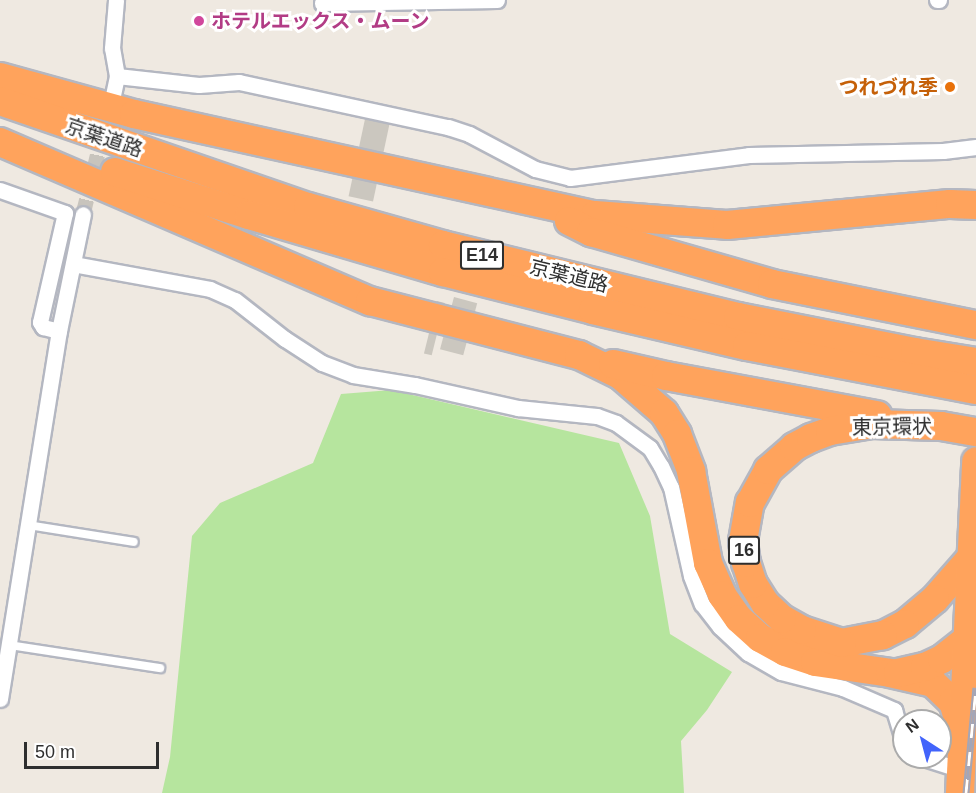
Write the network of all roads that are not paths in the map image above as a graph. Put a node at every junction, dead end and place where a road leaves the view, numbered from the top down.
1 (116, 0) edge
2 (497, 0) edge
3 (322, 3) dead end
4 (117, 76) junction
5 (0, 77) edge
6 (113, 95) dead end
7 (0, 101) edge
8 (0, 132) edge
9 (0, 142) edge
10 (976, 147) edge
11 (0, 190) edge
12 (535, 203) junction
13 (976, 205) edge
14 (82, 214) tunnel mouth
15 (74, 264) junction
16 (976, 325) edge
17 (59, 331) junction
18 (579, 356) junction
19 (976, 362) edge
20 (976, 390) edge
21 (941, 426) junction
22 (976, 432) edge
23 (976, 461) edge
24 (28, 525) junction
25 (134, 542) dead end
26 (971, 558) junction
27 (971, 636) edge
28 (9, 645) junction
29 (160, 668) dead end
30 (890, 673) junction
31 (0, 699) edge
32 (892, 709) edge
33 (963, 734) junction
34 (940, 769) edge
35 (961, 782) edge

1 - 4 street
2 - 3 street
4 - 6 street
4 - 10 street
5 - 12 highway
7 - 19 highway, 京葉道路 / E14
8 - 20 highway, 京葉道路 / E14
9 - 18 highway
11 - 17 street
12 - 13 highway
12 - 16 highway
14 - 15 street
15 - 17 street
15 - 32 street
17 - 24 street
18 - 21 highway
18 - 30 highway
21 - 22 highway, 東京環状 / 16
21 - 26 highway, 東京環状 / 16
23 - 26 highway
24 - 25 lane
24 - 28 street
26 - 27 highway
27 - 30 highway
27 - 33 highway
28 - 29 lane
28 - 31 street
30 - 33 highway
33 - 35 highway
34 - 35 street

